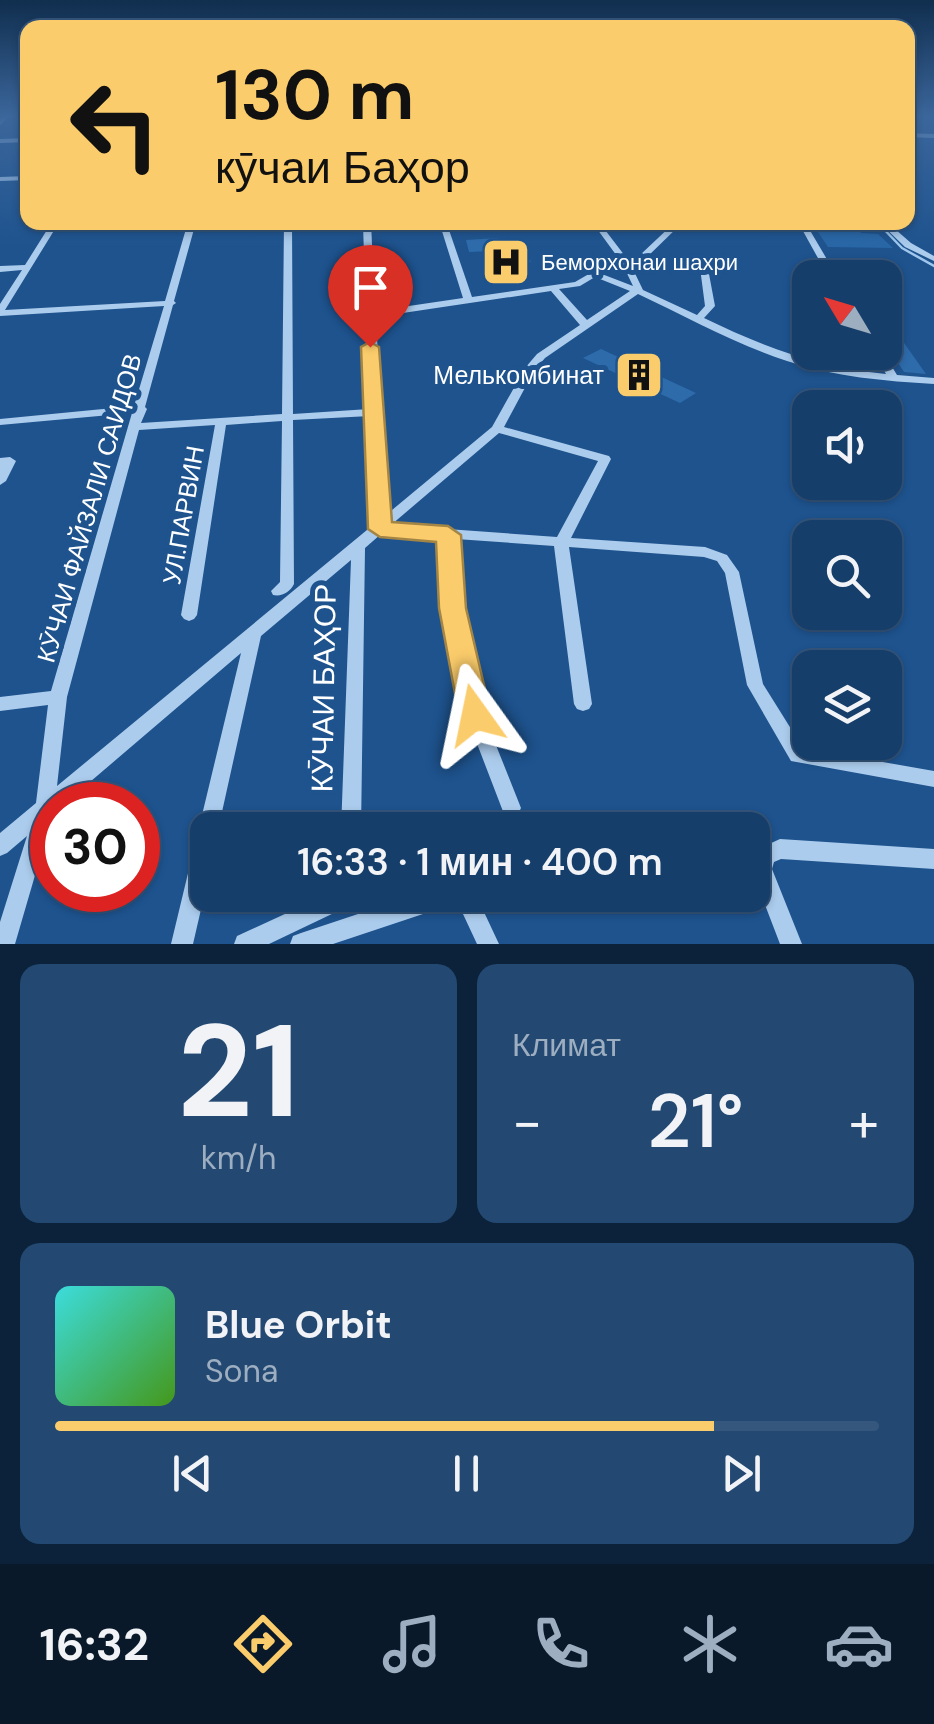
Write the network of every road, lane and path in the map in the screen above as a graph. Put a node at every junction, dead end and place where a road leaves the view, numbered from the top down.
1 (52, 230) edge
2 (190, 230) edge
3 (288, 230) edge
4 (367, 230) edge
5 (445, 230) edge
6 (601, 230) edge
7 (671, 230) edge
8 (806, 230) edge
9 (891, 230) edge
10 (622, 258) junction
11 (934, 259) edge
12 (703, 260) dead end
13 (823, 260) edge
14 (28, 266) junction
15 (0, 268) edge
16 (553, 288) junction
17 (639, 289) junction
18 (468, 300) junction
19 (171, 303) junction
20 (0, 312) edge
21 (369, 315) junction
22 (699, 319) junction
23 (584, 323) junction
24 (888, 370) edge
25 (893, 378) junction
26 (934, 381) edge
27 (141, 410) junction
28 (372, 412) junction
29 (286, 417) junction
30 (0, 422) edge
31 (221, 422) junction
32 (136, 427) junction
33 (497, 430) junction
34 (0, 462) edge
35 (0, 481) edge
36 (380, 529) junction
37 (448, 535) junction
38 (561, 543) junction
39 (358, 547) junction
40 (278, 591) dead end
41 (189, 615) dead end
42 (254, 633) junction
43 (58, 697) junction
44 (0, 704) edge
45 (583, 704) dead end
46 (934, 779) edge
47 (47, 782) edge
48 (77, 782) edge
49 (511, 808) dead end
50 (213, 812) edge
51 (351, 812) edge
52 (30, 821) edge
53 (0, 846) edge
54 (30, 857) edge
55 (934, 859) edge
56 (190, 910) edge
57 (314, 912) edge
58 (396, 912) edge
59 (474, 912) edge
60 (4, 944) edge
61 (182, 944) edge
62 (245, 944) edge
63 (301, 944) edge
64 (488, 944) edge
65 (791, 944) edge

1 - 14 street
2 - 19 street, КӮЧАИ ФАЙЗАЛИ САИДОВ
3 - 29 street
4 - 21 street
5 - 18 street
6 - 10 street
7 - 10 street
8 - 13 street
9 - 11 street
10 - 17 street
12 - 22 street
14 - 15 street
14 - 20 street
16 - 17 street
16 - 18 street
16 - 23 street
17 - 22 street
17 - 23 street, КӮЧАИ БАҲОР
18 - 21 street
19 - 20 street
19 - 27 street, КӮЧАИ ФАЙЗАЛИ САИДОВ
21 - 28 street
22 - 25 street
23 - 33 street, КӮЧАИ БАҲОР
24 - 25 street
25 - 26 street
27 - 30 street
27 - 32 street, КӮЧАИ ФАЙЗАЛИ САИДОВ
28 - 29 street
28 - 36 street
29 - 31 street
29 - 40 street
31 - 32 street
31 - 41 street, УЛ.ПАРВИН
32 - 43 street, КӮЧАИ ФАЙЗАЛИ САИДОВ
33 - 36 street, КӮЧАИ БАҲОР
33 - 38 street
34 - 35 street
36 - 37 street
36 - 39 street, КӮЧАИ БАҲОР
37 - 38 street
37 - 49 street
38 - 45 street
38 - 46 street
39 - 42 street, КӮЧАИ БАҲОР
39 - 51 street, КӮЧАИ БАҲОР
42 - 48 street, КӮЧАИ БАҲОР
42 - 50 street
43 - 44 street
43 - 47 street, КӮЧАИ ФАЙЗАЛИ САИДОВ
52 - 53 street, КӮЧАИ БАҲОР
54 - 60 street
55 - 65 street
56 - 61 street
57 - 62 street
58 - 63 street
59 - 64 street

